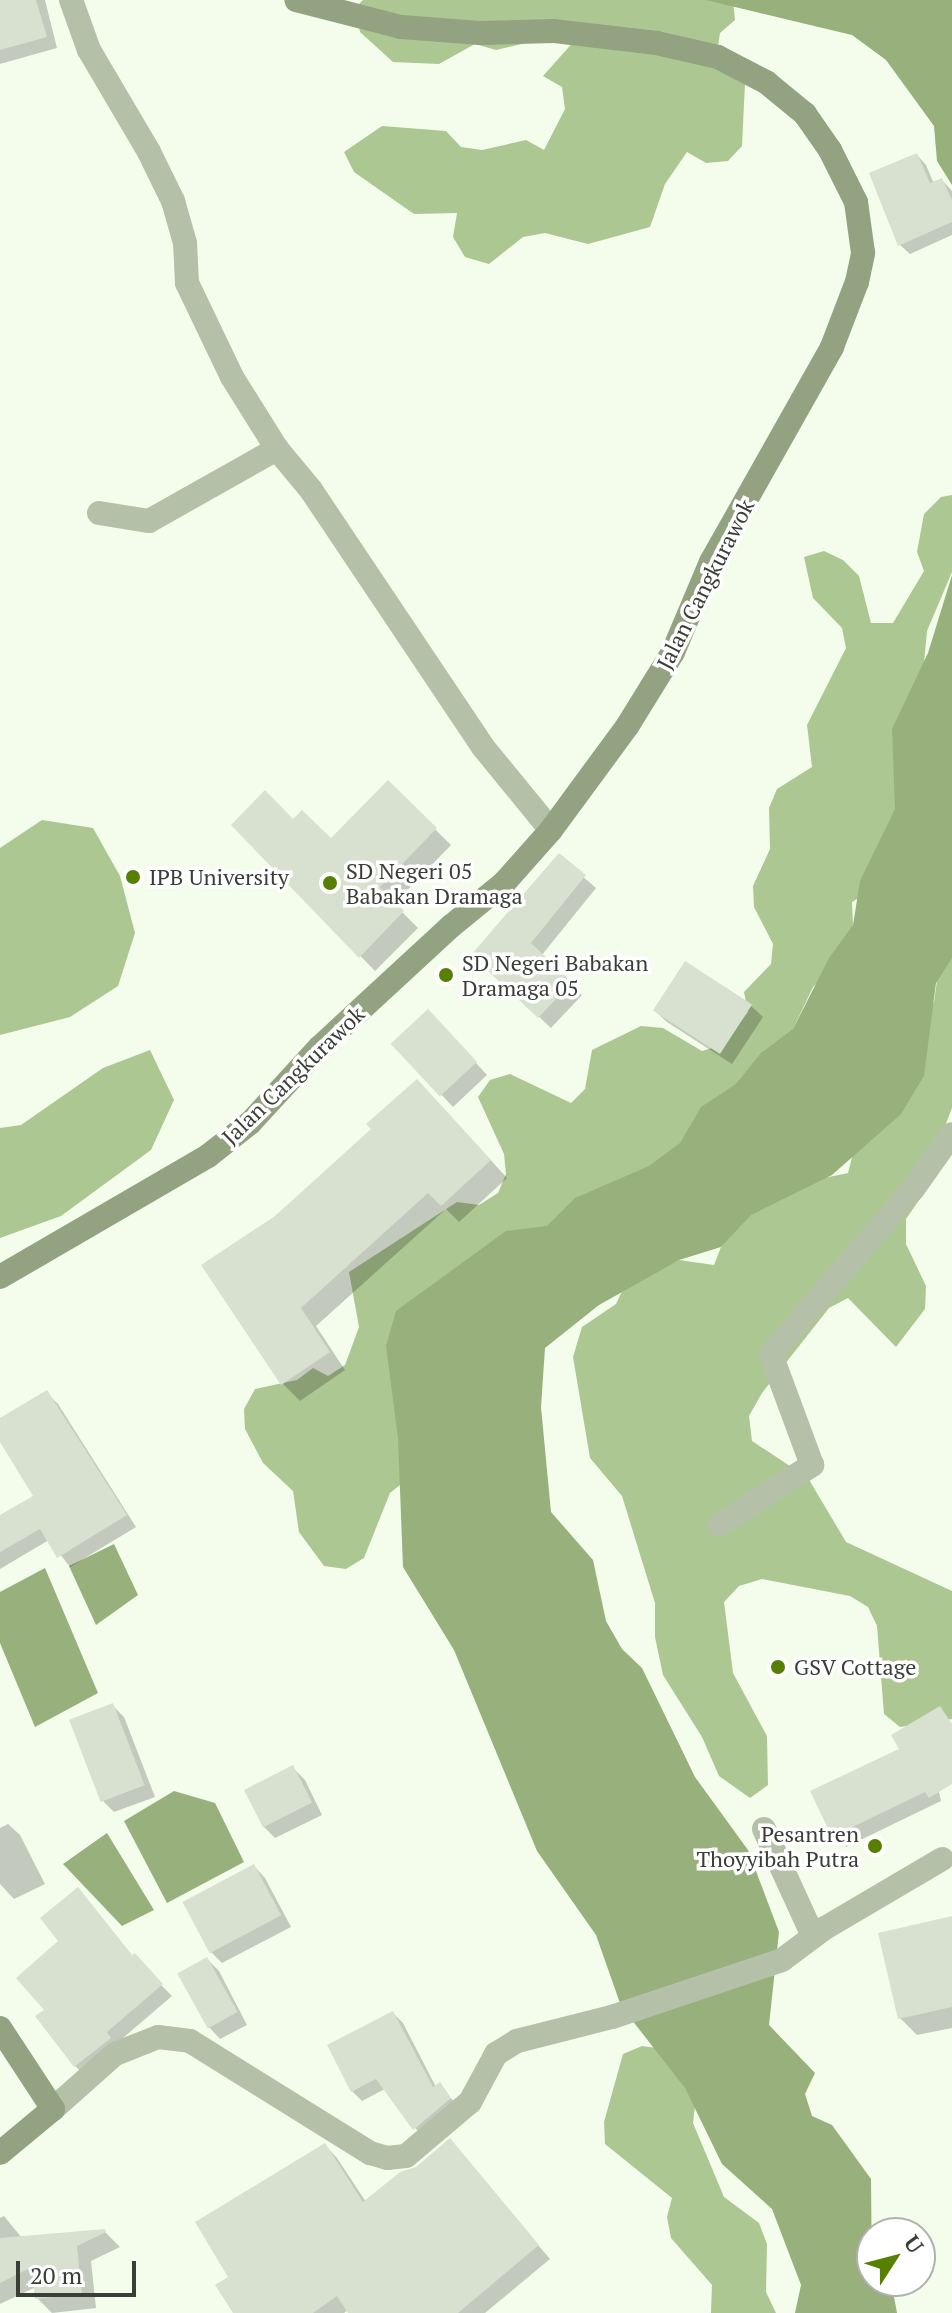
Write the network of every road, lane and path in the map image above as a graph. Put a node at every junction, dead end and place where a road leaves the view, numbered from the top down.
1 (71, 0) edge
2 (296, 0) edge
3 (277, 449) junction
4 (99, 513) dead end
5 (551, 830) junction
6 (952, 1134) edge
7 (0, 1277) edge
8 (719, 1525) dead end
9 (764, 1829) dead end
10 (942, 1859) dead end
11 (813, 1936) junction
12 (0, 2028) edge
13 (53, 2109) junction
14 (0, 2153) edge

1 - 3 street
2 - 5 street, Jalan Cangkurawok
3 - 4 street
3 - 5 street
5 - 7 street, Jalan Cangkurawok
6 - 8 street
9 - 11 street
10 - 11 street
11 - 13 street
12 - 13 street
13 - 14 street

